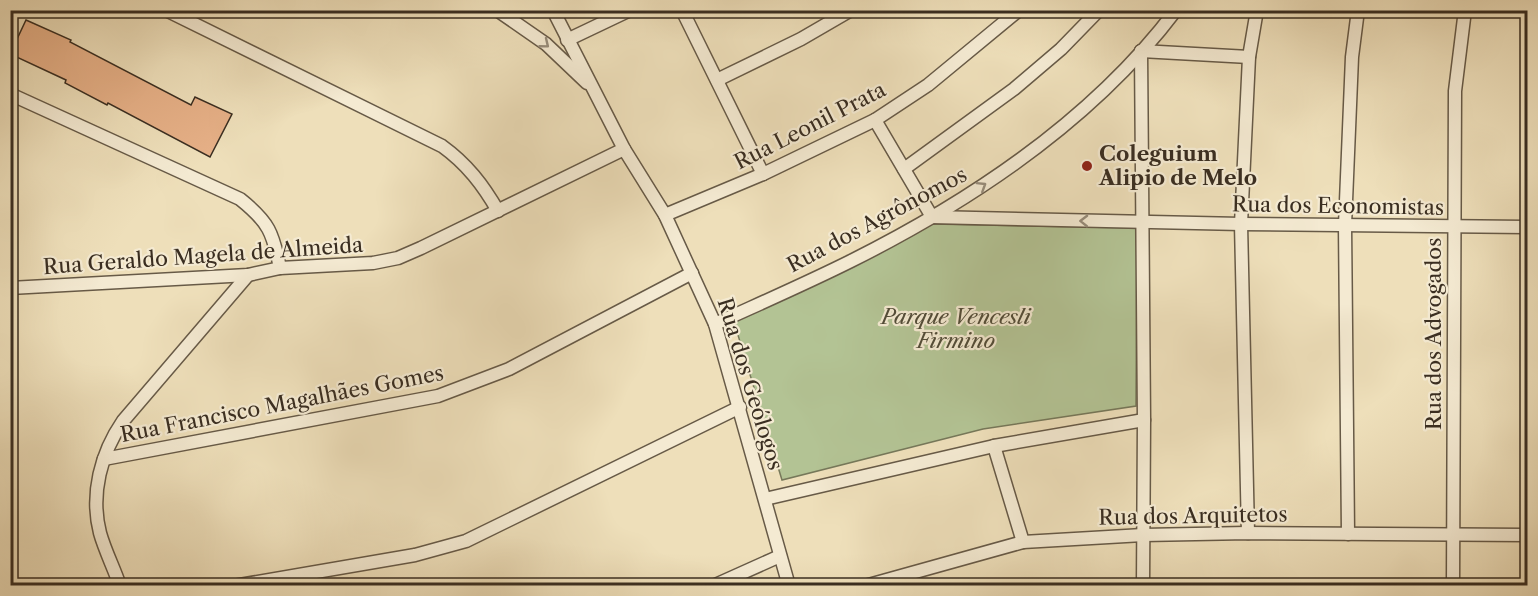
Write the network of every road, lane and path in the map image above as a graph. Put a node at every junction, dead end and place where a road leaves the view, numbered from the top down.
1 (166, 10) edge
2 (497, 10) edge
3 (553, 10) edge
4 (630, 10) edge
5 (682, 10) edge
6 (851, 10) edge
7 (1019, 10) edge
8 (1099, 10) edge
9 (1176, 10) edge
10 (1257, 10) edge
11 (1358, 10) edge
12 (1465, 10) edge
13 (567, 40) junction
14 (1142, 51) junction
15 (1249, 57) junction
16 (717, 80) junction
17 (595, 91) junction
18 (10, 94) edge
19 (875, 120) junction
20 (624, 149) junction
21 (904, 169) junction
22 (763, 174) junction
23 (498, 211) junction
24 (665, 215) junction
25 (932, 217) junction
26 (1142, 222) junction
27 (1241, 224) junction
28 (1346, 225) junction
29 (1454, 226) junction
30 (1527, 227) edge
31 (280, 268) junction
32 (692, 273) junction
33 (248, 275) junction
34 (10, 288) edge
35 (715, 324) junction
36 (740, 407) junction
37 (1144, 420) junction
38 (994, 446) junction
39 (104, 459) junction
40 (765, 499) junction
41 (1248, 532) junction
42 (1348, 534) junction
43 (1143, 535) junction
44 (1452, 535) junction
45 (1527, 536) edge
46 (1023, 542) junction
47 (780, 556) junction
48 (120, 585) edge
49 (234, 585) edge
50 (713, 585) edge
51 (789, 585) edge
52 (865, 585) edge
53 (1143, 585) edge
54 (1453, 585) edge

1 - 23 street
2 -> 17 street
3 - 13 street, Rua dos Geólogos
4 - 13 street
5 - 16 street
6 - 16 street
7 - 19 street, Rua Leonil Prata
8 - 21 street
9 - 14 street, Rua dos Agrônomos
10 - 15 street
11 - 28 street
12 - 29 street, Rua dos Advogados
13 - 17 street, Rua dos Geólogos
14 - 15 street
25 -> 14 street, Rua dos Agrônomos
14 - 26 street
15 - 27 street
16 - 22 street
17 - 20 street, Rua dos Geólogos
18 - 31 street
19 - 21 street
19 - 22 street, Rua Leonil Prata
20 - 23 street, Rua Geraldo Magela de Almeida
20 - 24 street, Rua dos Geólogos
21 - 25 street
22 - 24 street, Rua Leonil Prata
23 - 31 street, Rua Geraldo Magela de Almeida
24 - 32 street, Rua dos Geólogos
26 -> 25 street, Rua dos Economistas
25 - 35 street, Rua dos Agrônomos
26 - 27 street, Rua dos Economistas
26 - 37 street
27 - 28 street, Rua dos Economistas
27 - 41 street
28 - 29 street, Rua dos Economistas
28 - 42 street
29 - 30 street, Rua dos Economistas
29 - 44 street, Rua dos Advogados
31 - 33 street, Rua Geraldo Magela de Almeida
32 - 35 street, Rua dos Geólogos
32 - 39 street, Rua Francisco Magalhães Gomes
33 - 34 street, Rua Geraldo Magela de Almeida
33 - 39 street
35 - 36 street, Rua dos Geólogos
36 - 40 street, Rua dos Geólogos
36 - 49 street
37 - 38 street
37 - 43 street
38 - 40 street
38 - 46 street
39 - 48 street
40 - 47 street, Rua dos Geólogos
41 - 42 street, Rua dos Arquitetos
41 - 43 street, Rua dos Arquitetos
42 - 44 street, Rua dos Arquitetos
43 - 46 street, Rua dos Arquitetos
43 - 53 street
44 - 45 street, Rua dos Arquitetos
44 - 54 street, Rua dos Advogados
46 - 52 street, Rua dos Arquitetos
47 - 50 street
47 - 51 street, Rua dos Geólogos

